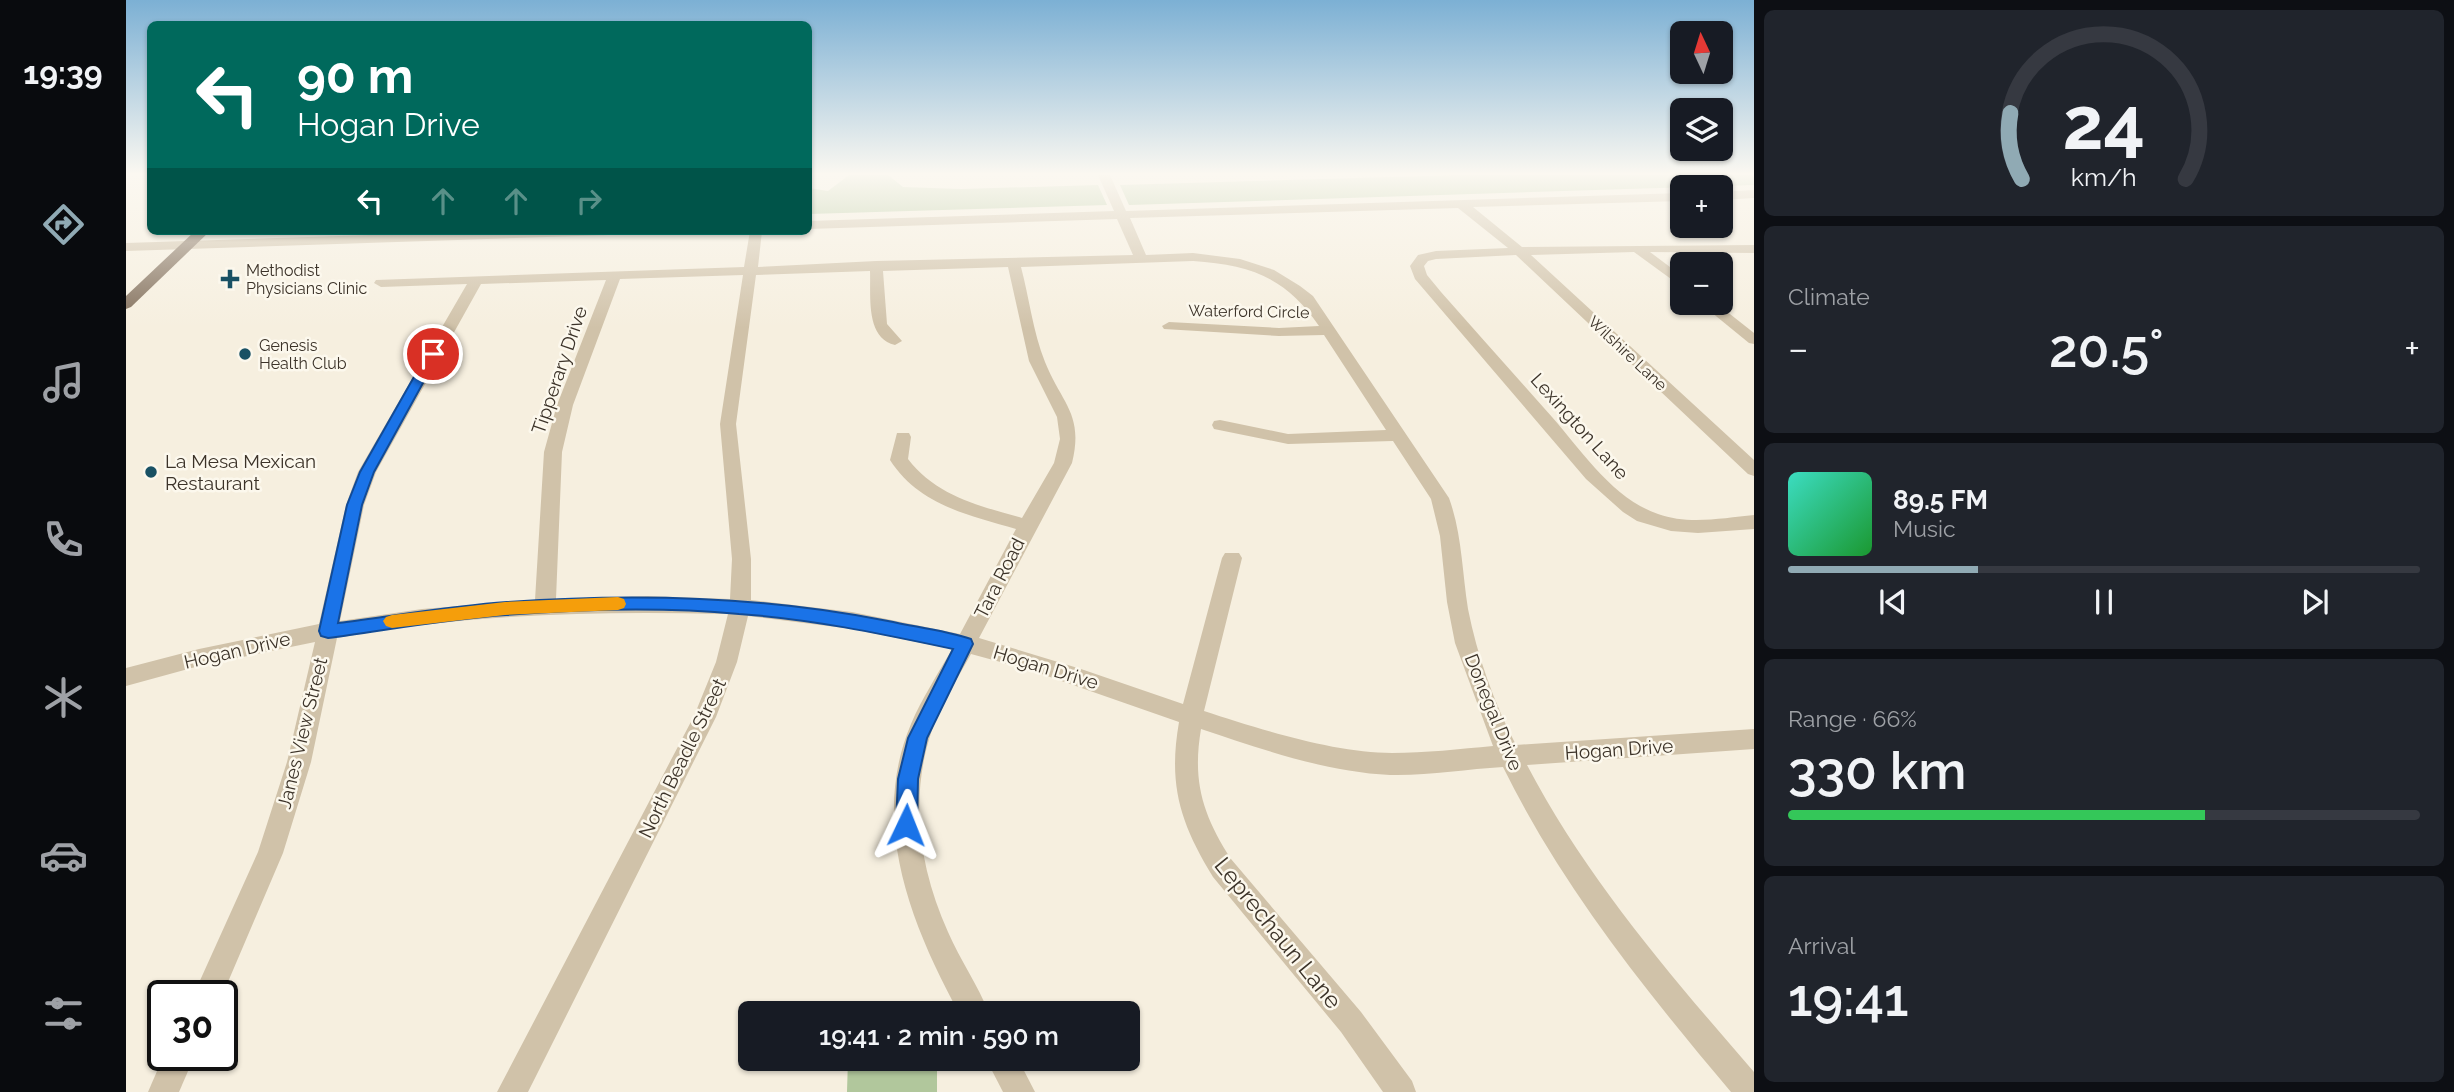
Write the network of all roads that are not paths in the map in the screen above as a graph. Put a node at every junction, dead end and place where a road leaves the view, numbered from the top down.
1 (1127, 226) edge
2 (1490, 226) edge
3 (1497, 226) edge
4 (367, 235) edge
5 (755, 235) edge
6 (1503, 236) junction
7 (187, 238) edge
8 (169, 245) junction
9 (126, 247) edge
10 (1637, 248) junction
11 (1754, 249) edge
12 (1519, 251) junction
13 (1141, 258) junction
14 (1013, 261) junction
15 (876, 265) junction
16 (750, 270) junction
17 (1670, 274) edge
18 (615, 275) junction
19 (477, 280) junction
20 (381, 283) dead end
21 (126, 285) edge
22 (126, 304) edge
23 (1722, 315) edge
24 (1169, 326) dead end
25 (1328, 330) junction
26 (1754, 340) edge
27 (895, 341) dead end
28 (1220, 425) dead end
29 (1399, 435) junction
30 (903, 437) dead end
31 (1754, 470) edge
32 (1754, 522) edge
33 (1027, 526) junction
34 (1232, 558) dead end
35 (545, 607) junction
36 (739, 607) junction
37 (328, 631) junction
38 (964, 644) junction
39 (126, 677) edge
40 (1191, 714) junction
41 (1754, 738) edge
42 (1509, 756) junction
43 (214, 980) edge
44 (968, 1001) edge
45 (173, 1071) edge
46 (1008, 1071) edge
47 (1750, 1086) edge
48 (163, 1092) edge
49 (512, 1092) edge
50 (1020, 1092) edge
51 (1401, 1092) edge

1 - 13 street
2 - 6 street, Wilshire Lane
3 - 6 street, Wilshire Lane
4 - 7 street
5 - 16 street, North Beadle Street
6 - 12 street, Wilshire Lane
7 - 8 main road
7 - 22 main road
8 - 9 street
8 - 21 main road
10 - 11 street
10 - 12 street
10 - 17 street
12 - 31 street, Wilshire Lane
12 - 32 street, Lexington Lane
13 - 14 street, Donegal Drive
13 - 25 street, Donegal Drive
14 - 15 street, Donegal Drive
14 - 33 street, Tara Road
15 - 16 street, Donegal Drive
15 - 27 street
16 - 18 street, Donegal Drive
16 - 36 street, North Beadle Street
18 - 19 street, Donegal Drive
18 - 35 street, Tipperary Drive
19 - 20 street, Donegal Drive
19 - 37 street, Janes View Street
23 - 26 street
24 - 25 street, Waterford Circle
25 - 29 street, Donegal Drive
28 - 29 street
29 - 42 street, Donegal Drive
30 - 33 street
33 - 38 street, Tara Road
34 - 40 street, Leprechaun Lane
35 - 36 street, Hogan Drive
35 - 37 street, Hogan Drive
36 - 38 street, Hogan Drive
36 - 49 street, North Beadle Street
37 - 39 street, Hogan Drive
37 - 43 street, Janes View Street
38 - 40 street, Hogan Drive
38 - 44 street, Tara Road
40 - 42 street, Hogan Drive
40 - 51 street, Leprechaun Lane
41 - 42 street, Hogan Drive
42 - 47 street, Donegal Drive
45 - 48 street
46 - 50 street

